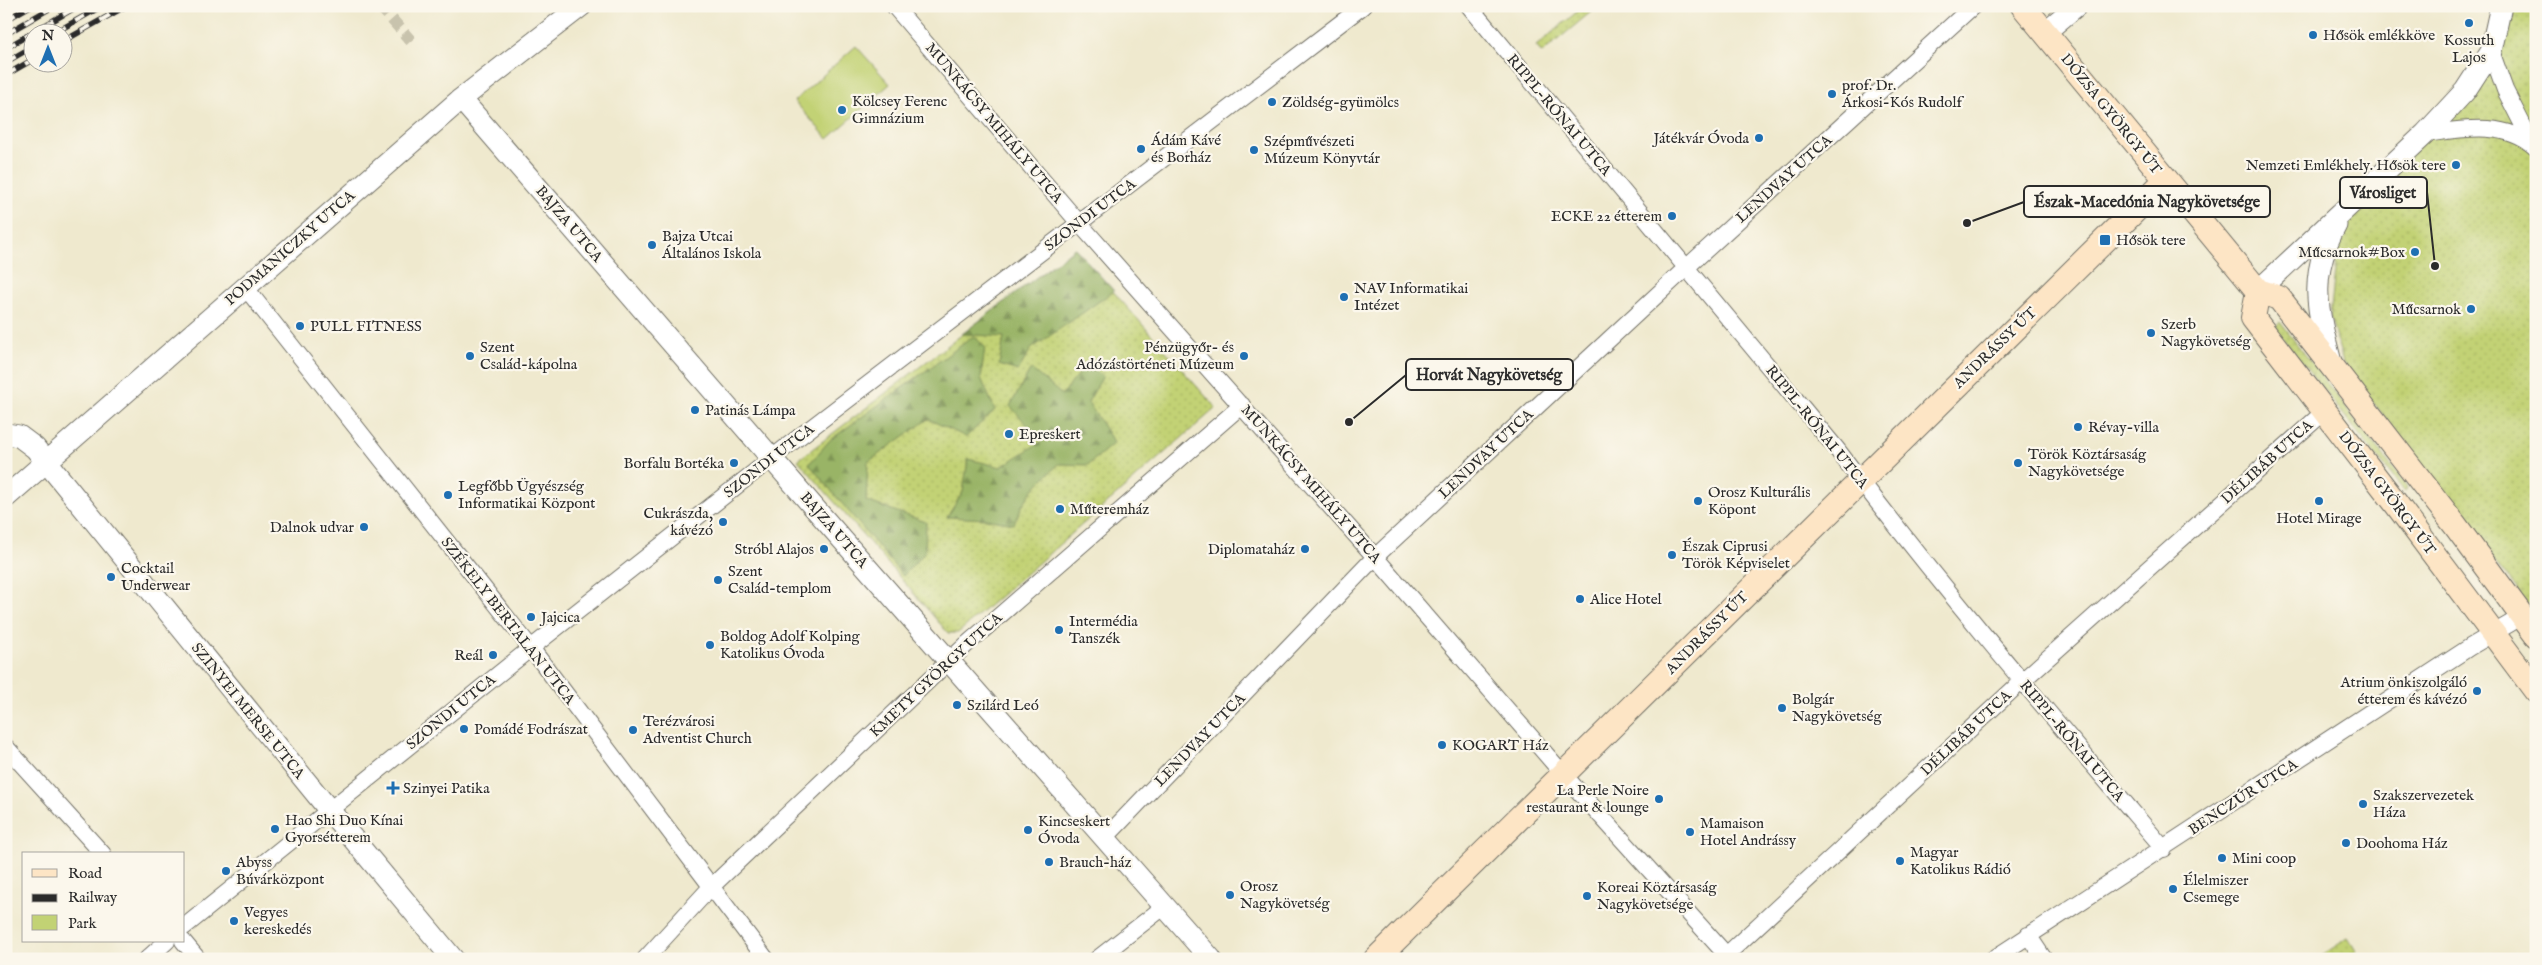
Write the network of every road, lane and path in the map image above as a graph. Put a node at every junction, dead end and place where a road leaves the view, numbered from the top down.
1 (580, 6) edge
2 (894, 6) edge
3 (1363, 6) edge
4 (1468, 6) edge
5 (1973, 6) edge
6 (2023, 6) edge
7 (2076, 6) edge
8 (2501, 6) edge
9 (2044, 33) junction
10 (2492, 52) junction
11 (461, 98) junction
12 (2425, 134) junction
13 (2534, 146) edge
14 (2165, 181) junction
15 (2341, 216) junction
16 (1079, 223) junction
17 (1686, 268) junction
18 (245, 288) junction
19 (2258, 291) junction
20 (2332, 366) junction
21 (1242, 405) junction
22 (2325, 411) junction
23 (6, 434) edge
24 (772, 458) junction
25 (46, 462) junction
26 (1861, 481) junction
27 (6, 498) edge
28 (1375, 557) junction
29 (2521, 617) junction
30 (2493, 634) junction
31 (2536, 635) edge
32 (530, 648) junction
33 (949, 661) junction
34 (2022, 682) junction
35 (2536, 691) edge
36 (6, 747) edge
37 (1563, 774) junction
38 (330, 811) junction
39 (1105, 838) junction
40 (2164, 849) junction
41 (101, 852) edge
42 (710, 888) junction
43 (1165, 906) junction
44 (185, 926) edge
45 (2028, 935) junction
46 (166, 942) edge
47 (184, 942) edge
48 (1726, 957) edge
49 (147, 959) edge
50 (198, 959) edge
51 (454, 959) edge
52 (645, 959) edge
53 (766, 959) edge
54 (1097, 959) edge
55 (1211, 959) edge
56 (1376, 959) edge
57 (1993, 959) edge
58 (2044, 959) edge

1 - 11 street, PODMANICZKY UTCA
2 - 16 street, MUNKÁCSY MIHÁLY UTCA
3 - 16 street, SZONDI UTCA
4 - 17 street, RIPPL-RÓNAI UTCA
5 - 17 street, LENDVAY UTCA
6 - 9 main road, DÓZSA GYÖRGY ÚT
7 - 9 street
8 - 10 street
9 - 14 main road, DÓZSA GYÖRGY ÚT
10 - 12 street
10 - 13 street
11 - 18 street, PODMANICZKY UTCA
11 - 24 street, BAJZA UTCA
12 - 13 street
12 - 15 street
14 - 19 main road, DÓZSA GYÖRGY ÚT
14 - 26 main road, ANDRÁSSY ÚT
15 - 19 street
15 - 20 street
16 - 21 street, MUNKÁCSY MIHÁLY UTCA
16 - 24 street, SZONDI UTCA
17 - 26 street, RIPPL-RÓNAI UTCA
17 - 28 street, LENDVAY UTCA
18 - 25 street, PODMANICZKY UTCA
18 - 32 street, SZÉKELY BERTALAN UTCA
19 - 20 main road, DÓZSA GYÖRGY ÚT
19 - 22 main road, DÓZSA GYÖRGY ÚT
20 - 29 main road, DÓZSA GYÖRGY ÚT
21 - 28 street, MUNKÁCSY MIHÁLY UTCA
21 - 33 street, KMETY GYÖRGY UTCA
22 - 30 main road, DÓZSA GYÖRGY ÚT
22 - 34 street, DÉLIBÁB UTCA
23 - 25 street, SZINYEI MERSE UTCA
24 - 32 street, SZONDI UTCA
24 - 33 street, BAJZA UTCA
25 - 27 street, PODMANICZKY UTCA
25 - 38 street, SZINYEI MERSE UTCA
26 - 34 street, RIPPL-RÓNAI UTCA
26 - 37 main road, ANDRÁSSY ÚT
28 - 37 street, MUNKÁCSY MIHÁLY UTCA
28 - 39 street, LENDVAY UTCA
29 - 30 street, BENCZÚR UTCA
29 - 31 main road, DÓZSA GYÖRGY ÚT
30 - 35 main road, DÓZSA GYÖRGY ÚT
30 - 40 street, BENCZÚR UTCA
32 - 38 street, SZONDI UTCA
32 - 42 street, SZÉKELY BERTALAN UTCA
33 - 39 street, BAJZA UTCA
33 - 42 street, KMETY GYÖRGY UTCA
34 - 40 street, RIPPL-RÓNAI UTCA
34 - 48 street, DÉLIBÁB UTCA
36 - 41 street
37 - 48 street, MUNKÁCSY MIHÁLY UTCA
37 - 56 main road, ANDRÁSSY ÚT
38 - 44 street, SZONDI UTCA
38 - 51 street, SZINYEI MERSE UTCA
39 - 43 street, BAJZA UTCA
40 - 45 street, BENCZÚR UTCA
42 - 52 street, KMETY GYÖRGY UTCA
42 - 53 street, SZÉKELY BERTALAN UTCA
43 - 54 street
43 - 55 street, BAJZA UTCA
45 - 57 street, BENCZÚR UTCA
45 - 58 street
46 - 49 street
47 - 50 street

